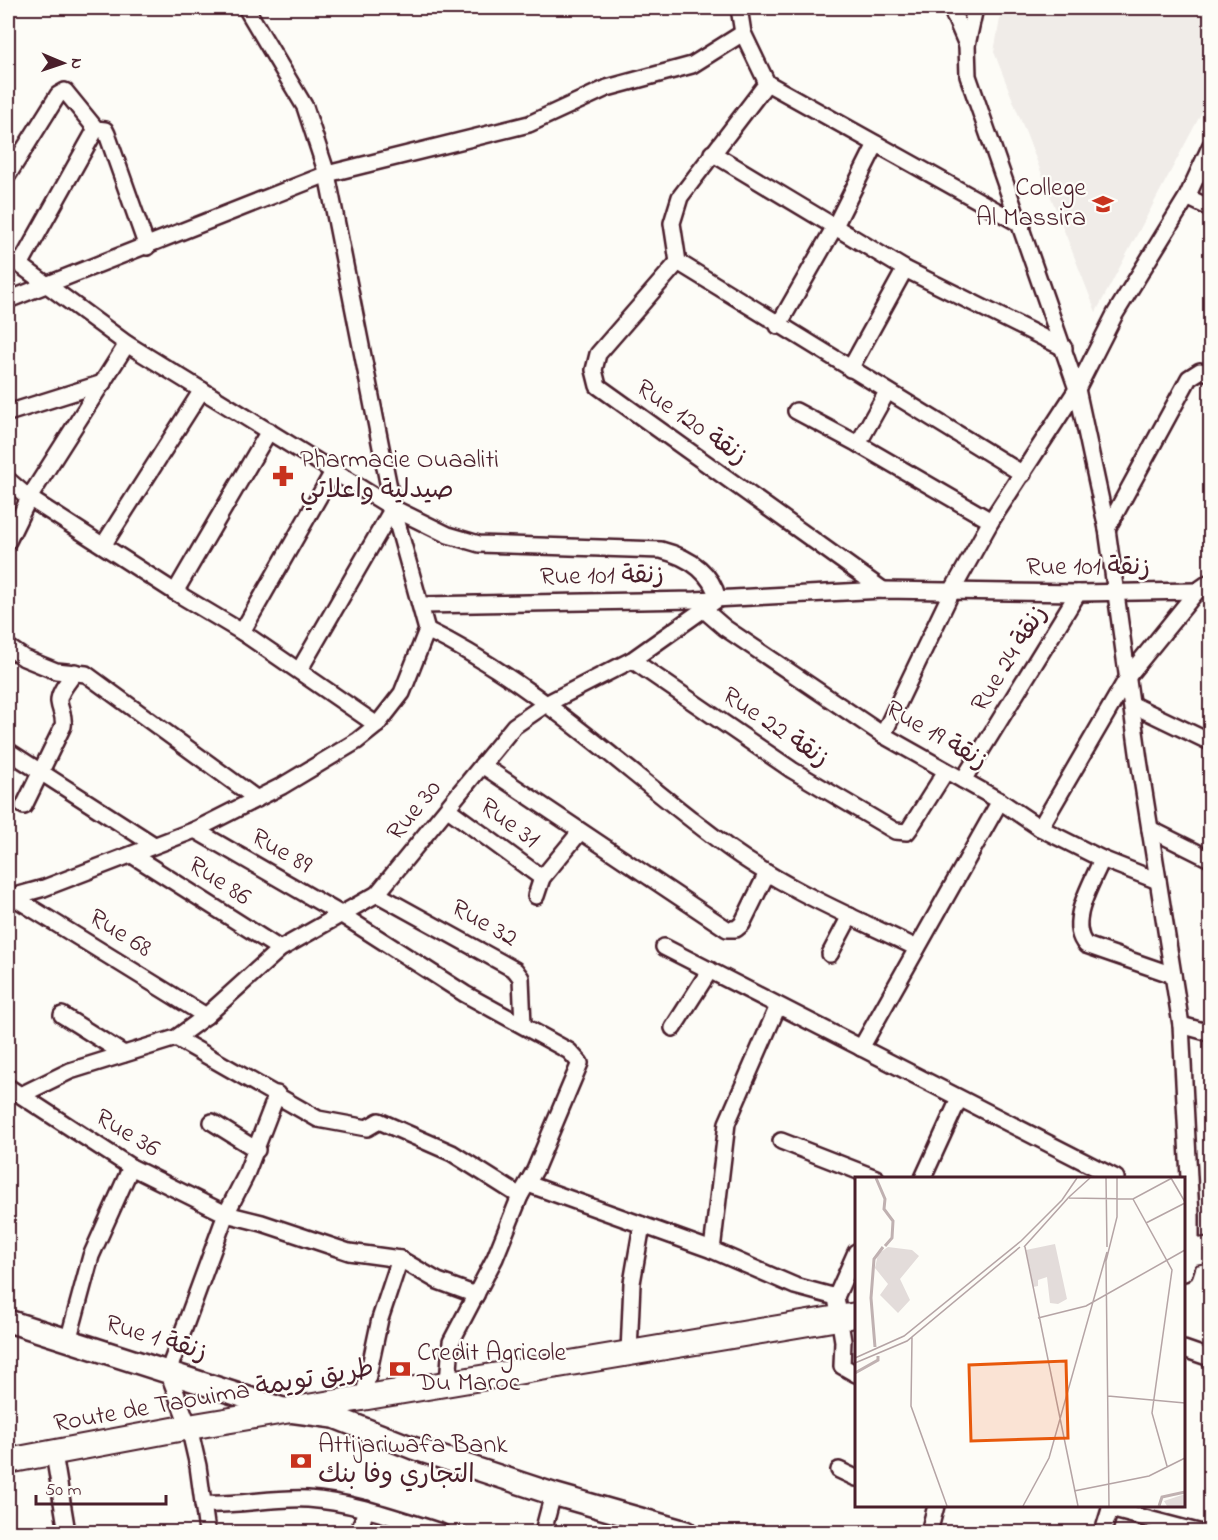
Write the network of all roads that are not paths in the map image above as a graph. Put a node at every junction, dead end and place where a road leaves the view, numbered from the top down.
1 (246, 8) edge
2 (739, 8) edge
3 (951, 8) edge
4 (975, 8) edge
5 (743, 33) junction
6 (968, 45) junction
7 (767, 83) junction
8 (96, 129) junction
9 (876, 144) junction
10 (1210, 147) edge
11 (712, 153) junction
12 (327, 174) junction
13 (8, 175) edge
14 (1187, 197) junction
15 (1210, 208) edge
16 (1022, 225) junction
17 (834, 228) junction
18 (147, 247) junction
19 (14, 261) edge
20 (678, 262) junction
21 (905, 269) junction
22 (47, 286) junction
23 (8, 300) edge
24 (778, 326) junction
25 (127, 344) junction
26 (1064, 348) junction
27 (850, 369) junction
28 (1210, 373) edge
29 (103, 383) junction
30 (1077, 389) junction
31 (202, 390) junction
32 (887, 392) junction
33 (796, 411) dead end
34 (8, 413) edge
35 (269, 431) junction
36 (858, 444) junction
37 (333, 472) junction
38 (1023, 474) junction
39 (8, 480) edge
40 (29, 498) junction
41 (393, 508) junction
42 (991, 521) junction
43 (1107, 529) junction
44 (8, 541) edge
45 (104, 544) junction
46 (1210, 582) edge
47 (883, 590) junction
48 (952, 591) junction
49 (1197, 591) junction
50 (175, 592) junction
51 (1078, 593) junction
52 (1117, 593) junction
53 (718, 598) junction
54 (422, 605) junction
55 (703, 609) junction
56 (428, 630) junction
57 (242, 632) junction
58 (8, 647) edge
59 (632, 660) junction
60 (300, 669) junction
61 (75, 672) junction
62 (1129, 675) junction
63 (546, 704) junction
64 (1133, 705) junction
65 (377, 725) junction
66 (883, 735) junction
67 (1210, 742) edge
68 (8, 751) edge
69 (482, 765) junction
70 (41, 770) junction
71 (946, 771) junction
72 (963, 780) junction
73 (257, 800) junction
74 (1000, 801) junction
75 (24, 806) dead end
76 (448, 808) junction
77 (1040, 828) junction
78 (1150, 829) junction
79 (195, 830) junction
80 (580, 832) junction
81 (154, 845) junction
82 (132, 855) junction
83 (1102, 859) junction
84 (1210, 859) edge
85 (767, 873) junction
86 (542, 878) junction
87 (1158, 881) junction
88 (378, 894) junction
89 (10, 896) edge
90 (536, 896) dead end
91 (342, 915) junction
92 (850, 916) junction
93 (664, 947) dead end
94 (917, 948) junction
95 (280, 949) junction
96 (830, 954) dead end
97 (710, 970) junction
98 (1173, 975) junction
99 (778, 1006) junction
100 (62, 1015) dead end
101 (206, 1016) junction
102 (523, 1025) junction
103 (1181, 1025) junction
104 (673, 1028) dead end
105 (1210, 1033) edge
106 (176, 1038) junction
107 (861, 1048) junction
108 (124, 1054) junction
109 (8, 1087) edge
110 (278, 1094) junction
111 (21, 1095) junction
112 (959, 1099) junction
113 (212, 1122) dead end
114 (782, 1141) dead end
115 (257, 1150) junction
116 (131, 1167) junction
117 (871, 1177) edge
118 (924, 1177) edge
119 (1112, 1177) edge
120 (524, 1190) junction
121 (226, 1214) junction
122 (1187, 1215) edge
123 (642, 1226) junction
124 (712, 1250) junction
125 (855, 1257) edge
126 (1192, 1257) edge
127 (400, 1259) junction
128 (476, 1295) junction
129 (844, 1310) edge
130 (8, 1320) edge
131 (68, 1341) junction
132 (1185, 1349) edge
133 (629, 1352) junction
134 (1210, 1358) edge
135 (168, 1372) junction
136 (855, 1373) edge
137 (448, 1384) junction
138 (363, 1399) junction
139 (289, 1411) junction
140 (189, 1427) junction
141 (54, 1454) junction
142 (8, 1461) edge
143 (839, 1470) dead end
144 (855, 1478) edge
145 (553, 1494) junction
146 (203, 1504) junction
147 (933, 1507) edge
148 (1110, 1507) edge
149 (366, 1509) junction
150 (648, 1527) edge
151 (68, 1533) edge
152 (207, 1533) edge
153 (359, 1533) edge
154 (441, 1533) edge
155 (543, 1533) edge
156 (686, 1533) edge
157 (929, 1533) edge
158 (1103, 1533) edge
159 (1198, 1533) edge

1 - 12 street
2 - 5 street
3 - 6 street
4 - 6 street
5 - 7 street
5 - 12 street
6 - 16 street
7 - 9 street
7 - 11 street
8 - 13 street
8 - 18 street
8 - 19 street
9 - 16 street
9 - 17 street
10 - 14 street
11 - 17 street
11 - 20 street
12 - 18 street
12 - 41 street
14 - 15 street
14 - 30 street
16 - 26 street
17 - 21 street
17 - 24 street
18 - 22 street
19 - 22 street
20 - 24 street
20 - 47 street, Rue 120 زنقة
21 - 26 street
21 - 27 street
22 - 23 street
22 - 25 street
24 - 27 street
25 - 29 street
25 - 31 street
26 - 30 street
27 - 32 street
28 - 43 street
29 - 34 street
29 - 40 street
30 - 38 street
30 - 43 street
31 - 35 street
31 - 45 street
32 - 36 street
32 - 38 street
33 - 36 street
35 - 37 street
35 - 50 street
36 - 42 street
37 - 41 street
37 - 57 street
38 - 42 street
39 - 40 street
40 - 44 street
40 - 45 street
41 - 53 street
41 - 54 street
41 - 60 street
42 - 48 street
43 - 52 street
45 - 50 street
46 - 49 street
47 - 48 street, Rue 101 زنقة
47 - 53 street, Rue 101 زنقة
48 - 51 street, Rue 101 زنقة
48 - 66 street
49 - 52 street, Rue 101 زنقة
49 - 62 street
50 - 57 street
51 - 52 street, Rue 101 زنقة
51 - 72 street, Rue 24 زنقة
52 - 62 street
53 - 54 street, Rue 101 زنقة
53 - 55 street, Rue 30
54 - 56 street
55 - 59 street, Rue 30
55 - 66 street, Rue 19 زنقة
56 - 63 street
56 - 65 street
57 - 60 street
58 - 61 street
59 - 63 street, Rue 30
59 - 71 street, Rue 22 زنقة
60 - 65 street
61 - 70 street
61 - 73 street
62 - 64 street
62 - 77 street
63 - 69 street, Rue 30
63 - 85 street
64 - 67 street
64 - 78 street
65 - 73 street
66 - 71 street, Rue 19 زنقة
68 - 70 street
69 - 76 street, Rue 30
69 - 80 street
70 - 75 street
70 - 81 street
71 - 72 street, Rue 19 زنقة
72 - 74 street, Rue 19 زنقة
73 - 79 street
74 - 77 street, Rue 19 زنقة
74 - 94 street
76 - 86 street, Rue 31
76 - 88 street, Rue 30
77 - 83 street, Rue 19 زنقة
78 - 84 street
78 - 87 street
79 - 81 street
79 - 91 street, Rue 89
80 - 85 street
80 - 86 street
81 - 82 street
82 - 89 street
82 - 95 street, Rue 86
83 - 87 street, Rue 19 زنقة
83 - 98 street
85 - 92 street
86 - 90 street
87 - 98 street
88 - 91 street, Rue 30
88 - 102 street, Rue 32
89 - 101 street, Rue 68
91 - 95 street, Rue 30
91 - 102 street, Rue 89
92 - 94 street
92 - 96 street
93 - 97 street
94 - 107 street
95 - 101 street, Rue 30
97 - 99 street
97 - 104 street
98 - 103 street
99 - 107 street
99 - 124 street
100 - 108 street
101 - 106 street, Rue 30
102 - 120 street, Rue 89
103 - 105 street
103 - 122 street
106 - 108 street, Rue 30
106 - 110 street
107 - 112 street
108 - 111 street, Rue 30
109 - 111 street, Rue 36
110 - 115 street
110 - 120 street
111 - 116 street, Rue 36
112 - 118 street
112 - 119 street
113 - 115 street
114 - 117 street
115 - 121 street
116 - 121 street, Rue 36
116 - 131 street
120 - 123 street
120 - 128 street
121 - 127 street, Rue 36
121 - 135 street
122 - 126 street
123 - 124 street
123 - 133 street
124 - 129 street
125 - 129 street
127 - 128 street
127 - 138 street
128 - 137 street
129 - 133 main road, Route de Taouima طريق تويمة
129 - 136 street
130 - 131 street, Rue 1 زنقة
131 - 135 street, Rue 1 زنقة
132 - 134 street
133 - 137 main road, Route de Taouima طريق تويمة
135 - 139 street, Rue 1 زنقة
135 - 140 street
137 - 138 main road, Route de Taouima طريق تويمة
138 - 139 main road, Route de Taouima طريق تويمة
139 - 140 main road, Route de Taouima طريق تويمة
139 - 145 street, Rue 1 زنقة
140 - 141 main road, Route de Taouima طريق تويمة
140 - 146 street
141 - 142 main road, Route de Taouima طريق تويمة
141 - 151 street
143 - 144 street
145 - 150 street, Rue 1 زنقة
145 - 155 street
146 - 149 street
146 - 152 street
147 - 157 street
148 - 158 street
148 - 159 street
149 - 153 street
149 - 154 street
150 - 156 street, Rue 1 زنقة

